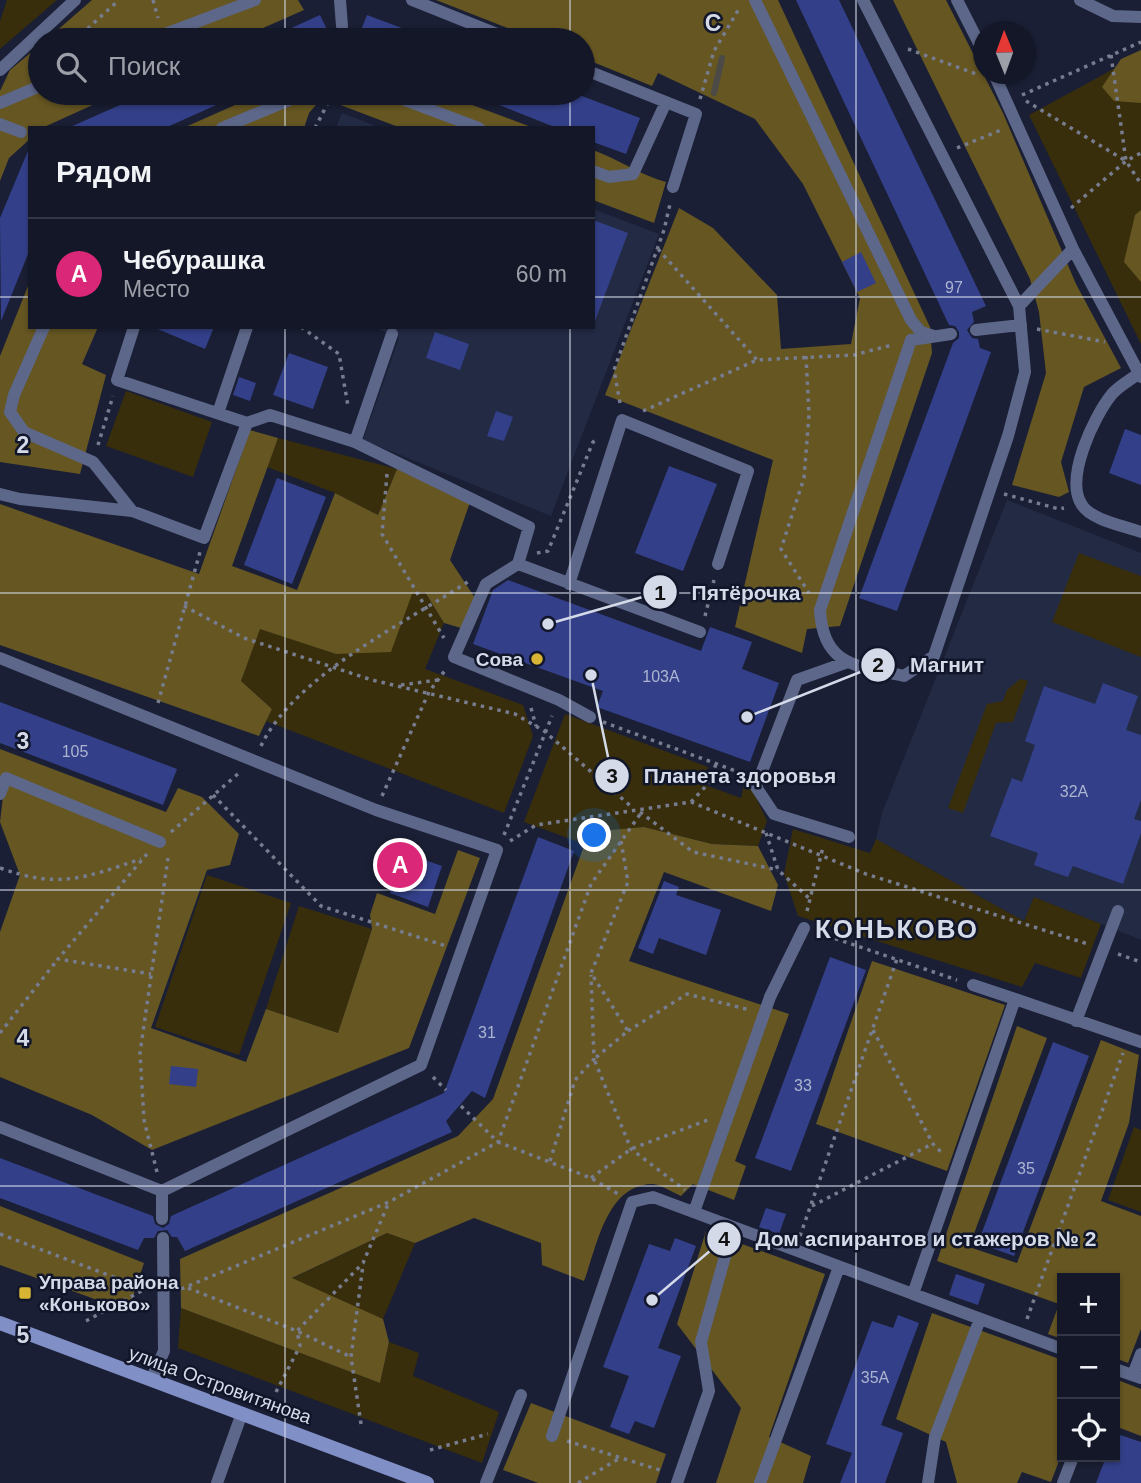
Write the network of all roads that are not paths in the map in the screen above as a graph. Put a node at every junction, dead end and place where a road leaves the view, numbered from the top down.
1 (75, 0) edge
2 (255, 0) edge
3 (340, 0) edge
4 (412, 0) edge
5 (755, 0) edge
6 (863, 0) edge
7 (957, 0) edge
8 (1080, 0) edge
9 (1141, 17) edge
10 (342, 26) dead end
11 (45, 28) edge
12 (181, 28) edge
13 (482, 28) edge
14 (973, 31) edge
15 (28, 44) edge
16 (0, 70) edge
17 (595, 74) edge
18 (999, 84) edge
19 (28, 91) edge
20 (666, 102) junction
21 (0, 103) edge
22 (277, 105) edge
23 (418, 105) edge
24 (0, 124) edge
25 (227, 126) edge
26 (474, 126) edge
27 (21, 132) dead end
28 (595, 172) edge
29 (673, 187) road end
30 (1073, 249) junction
31 (1019, 306) junction
32 (1021, 325) junction
33 (43, 329) edge
34 (133, 329) edge
35 (246, 329) edge
36 (976, 330) dead end
37 (392, 334) dead end
38 (951, 334) dead end
39 (935, 336) junction
40 (1139, 375) edge
41 (218, 413) junction
42 (247, 423) junction
43 (355, 442) junction
44 (0, 494) edge
45 (132, 511) junction
46 (1141, 532) edge
47 (519, 560) junction
48 (719, 564) road end
49 (569, 584) junction
50 (700, 632) road end
51 (0, 658) edge
52 (845, 663) junction
53 (590, 718) road end
54 (3, 777) edge
55 (0, 794) edge
56 (849, 837) dead end
57 (160, 842) road end
58 (1118, 911) dead end
59 (804, 928) road end
60 (972, 985) road end
61 (1015, 999) junction
62 (1076, 1021) junction
63 (1135, 1040) edge
64 (0, 1127) edge
65 (162, 1191) junction
66 (696, 1206) junction
67 (162, 1219) dead end
68 (733, 1228) junction
69 (163, 1238) dead end
70 (839, 1267) junction
71 (913, 1294) junction
72 (980, 1319) junction
73 (0, 1323) edge
74 (1057, 1347) edge
75 (1141, 1354) edge
76 (1120, 1370) edge
77 (1137, 1377) edge
78 (151, 1380) junction
79 (521, 1395) dead end
80 (242, 1413) junction
81 (552, 1436) road end
82 (1071, 1462) edge
83 (400, 1478) edge
84 (678, 1479) edge
85 (217, 1483) edge
86 (426, 1483) edge
87 (486, 1483) edge
88 (760, 1483) edge
89 (928, 1483) edge
90 (1063, 1483) edge

1 - 11 lane
2 - 12 lane
3 - 10 lane
4 - 13 lane
5 - 39 lane
6 - 31 lane
7 - 14 lane
8 - 9 lane
15 - 16 lane
17 - 20 lane
18 - 30 lane
19 - 21 lane
20 - 28 lane
20 - 29 lane
22 - 25 lane
23 - 26 lane
24 - 27 lane
30 - 31 lane
30 - 40 lane
31 - 32 lane
32 - 36 lane
32 - 52 lane
33 - 45 lane
34 - 41 lane
35 - 41 lane
37 - 43 lane
38 - 39 lane
39 - 52 lane
40 - 46 lane
41 - 42 lane
42 - 43 lane
42 - 45 lane
43 - 47 lane
44 - 45 lane
47 - 49 lane
47 - 53 lane
48 - 49 lane
49 - 50 lane
51 - 65 lane
52 - 56 lane
54 - 55 lane
54 - 57 lane
58 - 62 lane
59 - 66 lane
60 - 61 lane
61 - 62 lane
61 - 71 lane
62 - 63 lane
64 - 65 lane
65 - 67 lane
66 - 68 lane
66 - 81 lane
68 - 70 lane
68 - 84 lane
69 - 78 lane
70 - 71 lane
70 - 88 lane
71 - 72 lane
72 - 74 lane
72 - 89 lane
73 - 78 main road, улица Островитянова
75 - 77 lane
76 - 77 lane
78 - 80 main road, улица Островитянова
79 - 87 lane
80 - 83 main road, улица Островитянова
80 - 85 lane
82 - 90 lane
83 - 86 main road, улица Островитянова

